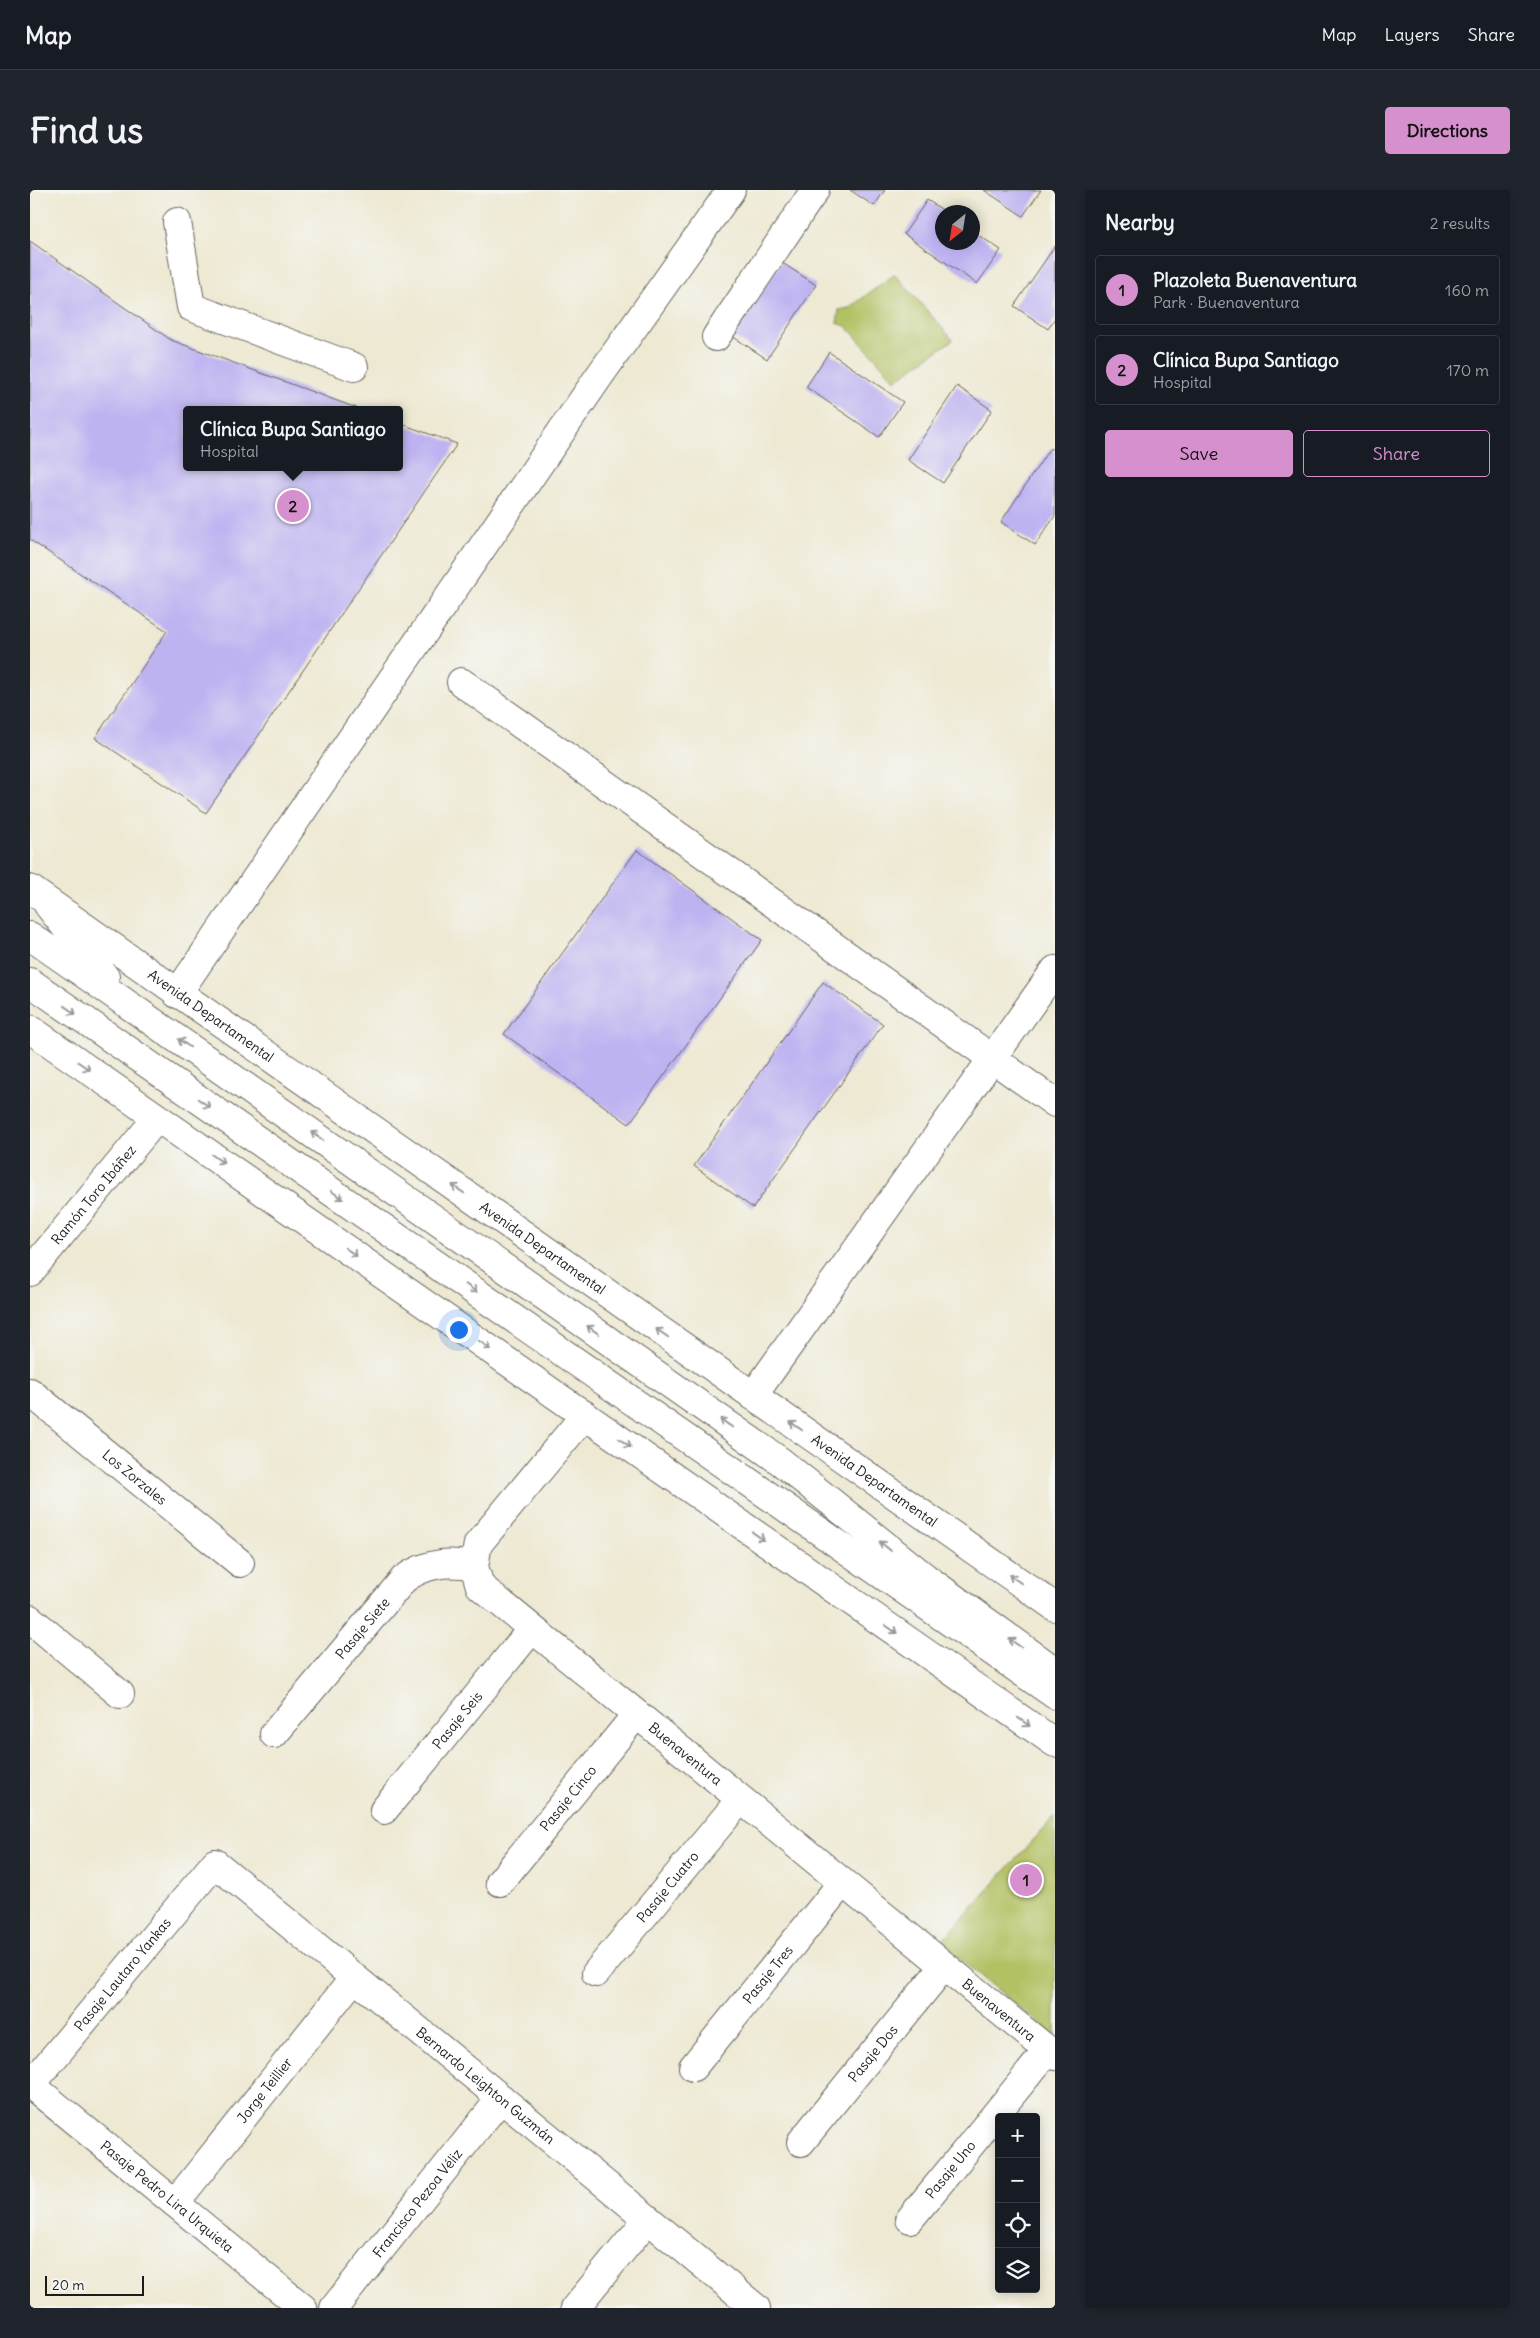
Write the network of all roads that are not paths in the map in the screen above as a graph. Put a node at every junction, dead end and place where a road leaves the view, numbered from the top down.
1 (732, 190) edge
2 (815, 190) edge
3 (177, 222) dead end
4 (716, 337) dead end
5 (354, 367) dead end
6 (461, 682) dead end
7 (34, 893) edge
8 (30, 936) edge
9 (1055, 970) edge
10 (30, 982) edge
11 (177, 994) junction
12 (122, 1000) junction
13 (30, 1028) edge
14 (992, 1058) junction
15 (1055, 1102) edge
16 (158, 1118) junction
17 (30, 1272) edge
18 (30, 1392) edge
19 (753, 1396) junction
20 (585, 1415) junction
21 (240, 1563) dead end
22 (474, 1566) junction
23 (1055, 1607) edge
24 (30, 1620) edge
25 (532, 1630) junction
26 (1055, 1670) edge
27 (120, 1694) dead end
28 (1055, 1695) edge
29 (636, 1715) junction
30 (274, 1734) dead end
31 (1055, 1743) edge
32 (740, 1800) junction
33 (384, 1810) dead end
34 (216, 1863) joint
35 (500, 1882) dead end
36 (842, 1883) junction
37 (944, 1966) junction
38 (596, 1973) dead end
39 (354, 1978) junction
40 (1051, 2053) edge
41 (693, 2067) dead end
42 (30, 2086) edge
43 (501, 2098) junction
44 (801, 2142) dead end
45 (175, 2203) junction
46 (648, 2219) junction
47 (910, 2219) dead end
48 (303, 2308) edge
49 (334, 2308) edge
50 (575, 2308) edge
51 (756, 2308) edge

1 - 11 street
2 - 4 street
3 - 5 street
6 - 14 street
7 - 11 street, Avenida Departamental
7 - 12 street
8 - 12 street
9 - 14 street
10 -> 28 street
19 -> 11 street, Avenida Departamental
26 -> 12 street
13 -> 16 street
14 - 15 street
14 - 19 street
16 - 17 street, Ramón Toro Ibáñez
16 -> 20 street
18 - 21 street, Los Zorzales
23 -> 19 street, Avenida Departamental
20 - 22 street
20 -> 31 street
22 - 25 street, Buenaventura
22 - 30 street, Pasaje Siete
24 - 27 street
25 - 29 street, Buenaventura
25 - 33 street, Pasaje Seis
29 - 32 street, Buenaventura
29 - 35 street, Pasaje Cinco
32 - 36 street, Buenaventura
32 - 38 street, Pasaje Cuatro
34 - 39 street, Bernardo Leighton Guzmán
34 - 42 street, Pasaje Lautaro Yankas
36 - 37 street, Buenaventura
36 - 41 street, Pasaje Tres
37 - 40 street, Buenaventura
37 - 44 street, Pasaje Dos
39 - 43 street, Bernardo Leighton Guzmán
39 - 45 street, Jorge Teillier
40 - 47 street, Pasaje Uno
42 - 45 street, Pasaje Pedro Lira Urquieta
43 - 46 street, Bernardo Leighton Guzmán
43 - 49 street, Francisco Pezoa Véliz
45 - 48 street, Pasaje Pedro Lira Urquieta
46 - 50 street
46 - 51 street, Bernardo Leighton Guzmán

